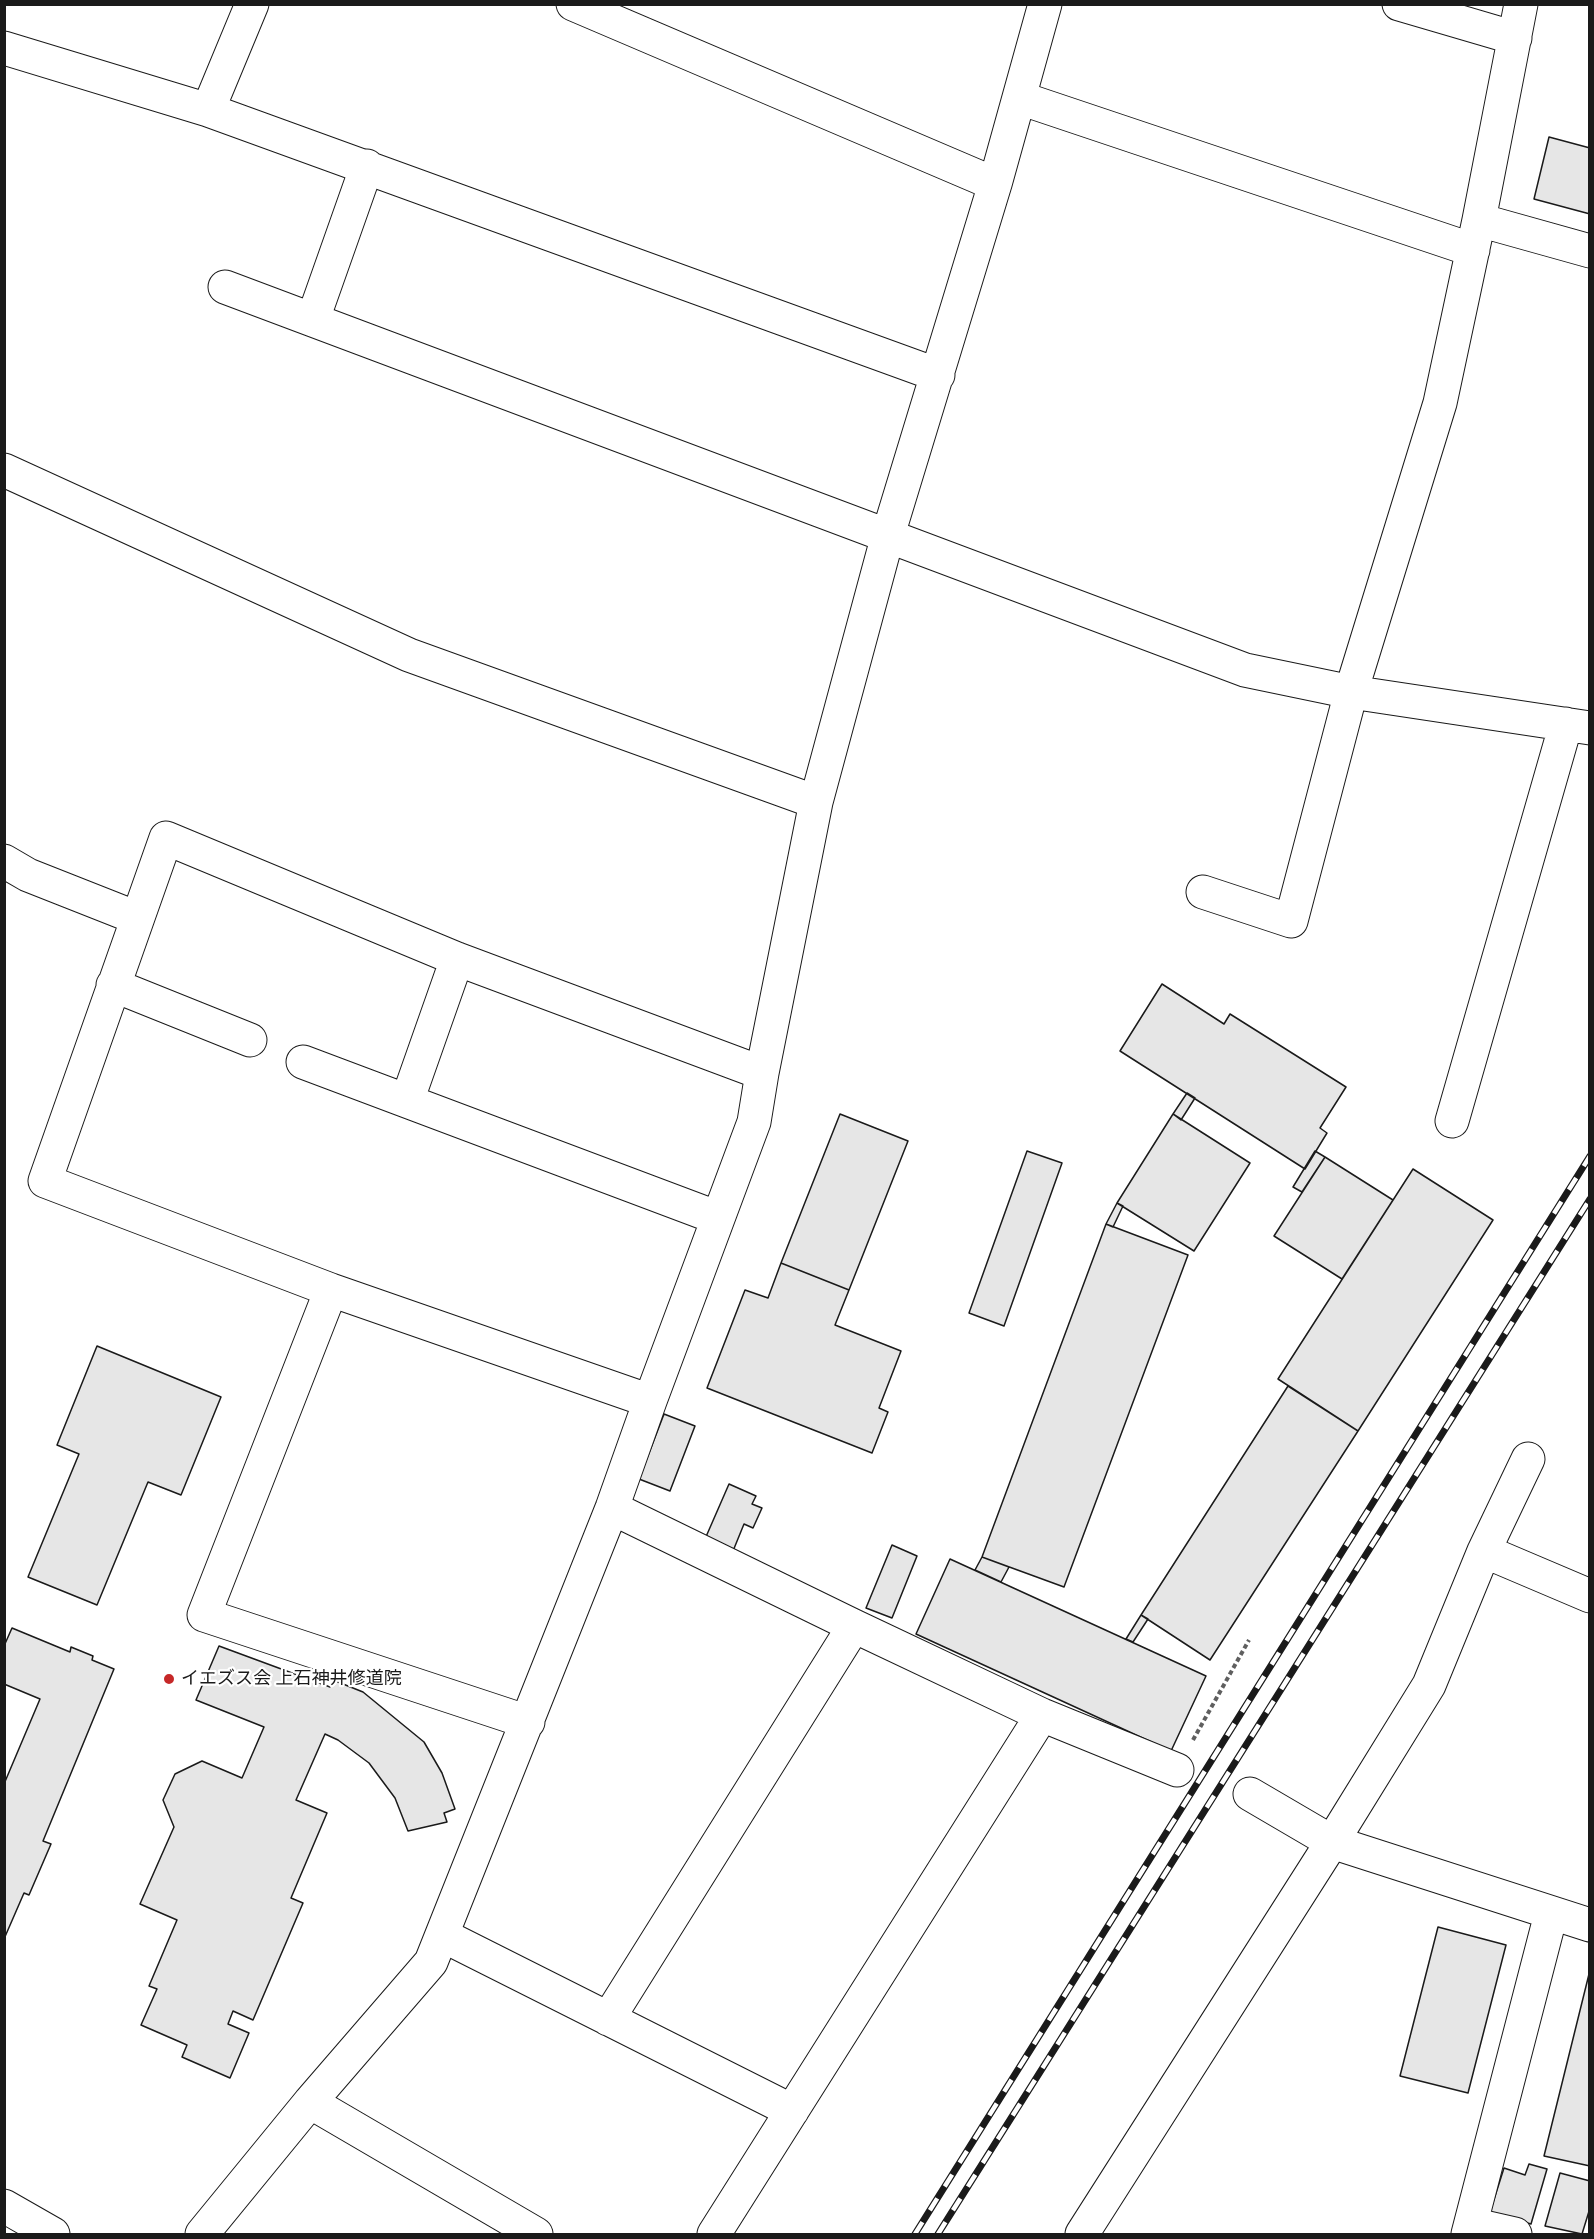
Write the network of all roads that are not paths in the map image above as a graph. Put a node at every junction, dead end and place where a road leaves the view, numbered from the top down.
1 (252, 4) edge
2 (573, 4) edge
3 (1045, 4) edge
4 (1399, 4) edge
5 (1521, 4) edge
6 (1515, 38) junction
7 (4, 48) edge
8 (1020, 98) junction
9 (208, 110) junction
10 (367, 166) junction
11 (995, 184) junction
12 (1476, 235) junction
13 (1590, 251) edge
14 (225, 287) dead end
15 (313, 319) junction
16 (938, 375) junction
17 (4, 470) edge
18 (888, 535) junction
19 (1351, 693) junction
20 (1578, 726) edge
21 (816, 802) junction
22 (4, 861) edge
23 (1203, 892) dead end
24 (137, 918) junction
25 (457, 958) junction
26 (113, 985) junction
27 (250, 1040) dead end
28 (303, 1062) dead end
29 (762, 1073) junction
30 (407, 1101) junction
31 (1452, 1121) dead end
32 (718, 1218) junction
33 (331, 1290) junction
34 (650, 1401) junction
35 (1528, 1459) dead end
36 (612, 1508) junction
37 (1484, 1551) junction
38 (1590, 1596) edge
39 (854, 1626) junction
40 (1042, 1715) junction
41 (528, 1722) junction
42 (1177, 1770) road end
43 (1250, 1794) dead end
44 (1332, 1842) junction
45 (1551, 1914) junction
46 (1590, 1925) edge
47 (442, 1935) junction
48 (608, 2019) junction
49 (310, 2102) junction
50 (792, 2112) junction
51 (4, 2206) edge
52 (1470, 2229) edge
53 (53, 2235) edge
54 (202, 2235) edge
55 (536, 2235) edge
56 (714, 2235) edge
57 (1082, 2235) edge
58 (1515, 2235) edge

1 - 9 street
2 - 11 street
3 - 8 street
4 - 6 street
5 - 6 street
6 - 12 street
7 - 9 street
8 - 11 street
8 - 12 street
9 - 10 street
10 - 15 street
10 - 16 street
11 - 16 street
12 - 13 street
12 - 19 street
14 - 15 street
15 - 18 street
16 - 18 street
17 - 21 street
18 - 19 street
18 - 21 street
19 - 20 street
19 - 23 street
20 - 31 street
21 - 29 street
22 - 24 street
24 - 25 street
24 - 26 street
25 - 29 street
25 - 30 street
26 - 27 street
26 - 33 street
28 - 30 street
29 - 32 street
30 - 32 street
32 - 34 street
33 - 34 street
33 - 41 street
34 - 36 street
35 - 37 street
36 - 39 street
36 - 41 street
37 - 38 street
37 - 44 street
39 - 40 street
39 - 48 street
40 - 42 street
40 - 50 street
41 - 47 street
43 - 44 street
44 - 45 street
44 - 57 street
45 - 46 street
45 - 52 street
47 - 48 street
47 - 49 street
48 - 50 street
49 - 54 street
49 - 55 street
50 - 56 street
51 - 53 street
52 - 58 street

